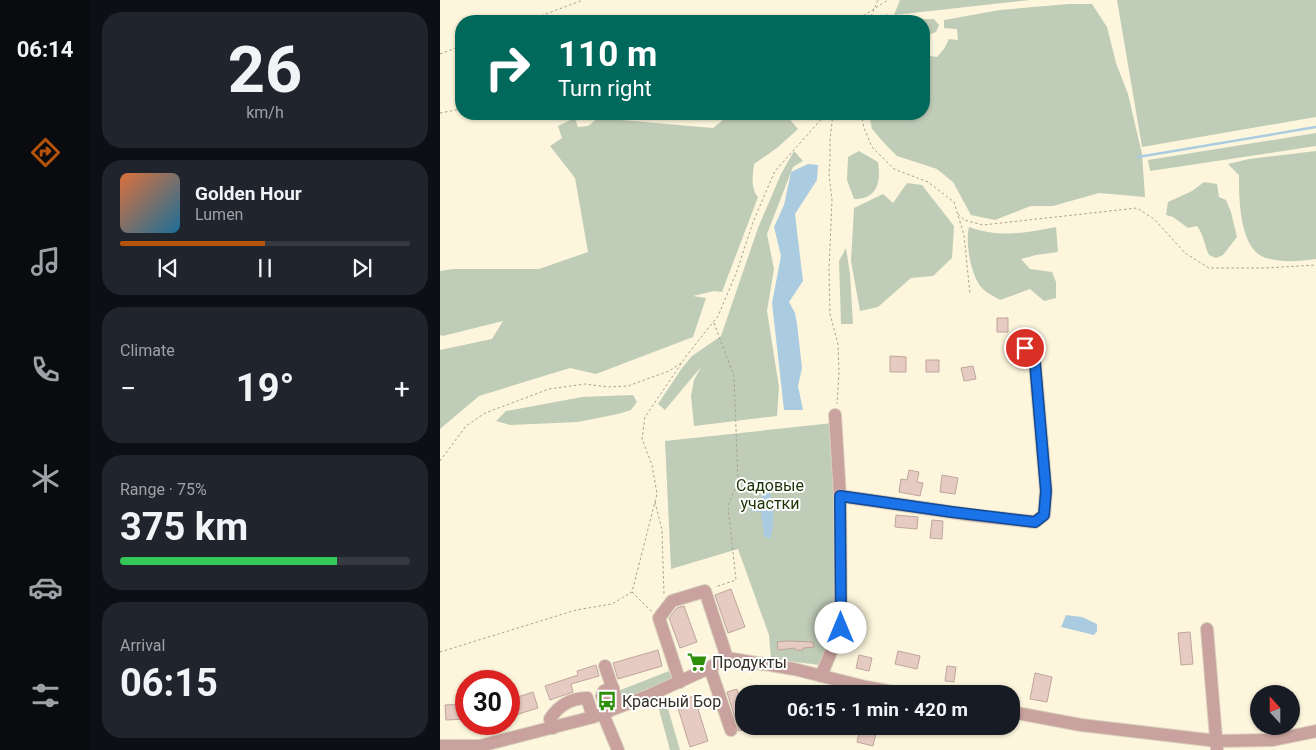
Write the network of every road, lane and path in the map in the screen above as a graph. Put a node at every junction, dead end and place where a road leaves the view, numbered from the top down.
1 (583, 0) edge
2 (878, 0) edge
3 (888, 0) edge
4 (874, 8) junction
5 (543, 15) edge
6 (863, 15) edge
7 (871, 15) edge
8 (455, 48) edge
9 (440, 54) edge
10 (455, 110) edge
11 (440, 113) edge
12 (821, 120) edge
13 (832, 120) edge
14 (862, 120) edge
15 (958, 214) junction
16 (1316, 265) edge
17 (970, 294) dead end
18 (714, 322) junction
19 (1025, 348) dead end
20 (682, 362) junction
21 (836, 415) joint
22 (440, 461) edge
23 (840, 496) junction
24 (655, 501) junction
25 (705, 591) junction
26 (632, 592) junction
27 (664, 597) dead end
28 (658, 618) junction
29 (1207, 629) dead end
30 (440, 652) edge
31 (727, 658) junction
32 (605, 666) dead end
33 (710, 668) junction
34 (821, 676) junction
35 (680, 682) junction
36 (858, 685) edge
37 (606, 712) junction
38 (1020, 714) edge
39 (553, 728) junction
40 (731, 730) dead end
41 (1316, 731) edge
42 (1217, 745) edge
43 (440, 746) edge
44 (618, 750) edge

1 - 5 path
2 - 4 path
3 - 4 path
4 - 6 path
4 - 7 path
8 - 9 path
10 - 11 path
12 - 18 path
13 - 21 path
14 - 15 path
15 - 16 path
15 - 17 path
18 - 20 path
18 - 25 path
19 - 23 street
20 - 22 path
20 - 24 path
21 - 23 street
23 - 34 street
24 - 26 path
24 - 27 path
25 - 28 street
25 - 31 street
26 - 28 path
26 - 30 path
28 - 35 street
29 - 42 street
31 - 33 street
31 - 34 street
32 - 37 street
33 - 35 street
33 - 40 street
34 - 36 street
35 - 37 street
37 - 39 street
37 - 39 street
37 - 44 street
38 - 42 street
39 - 43 street
41 - 42 street

